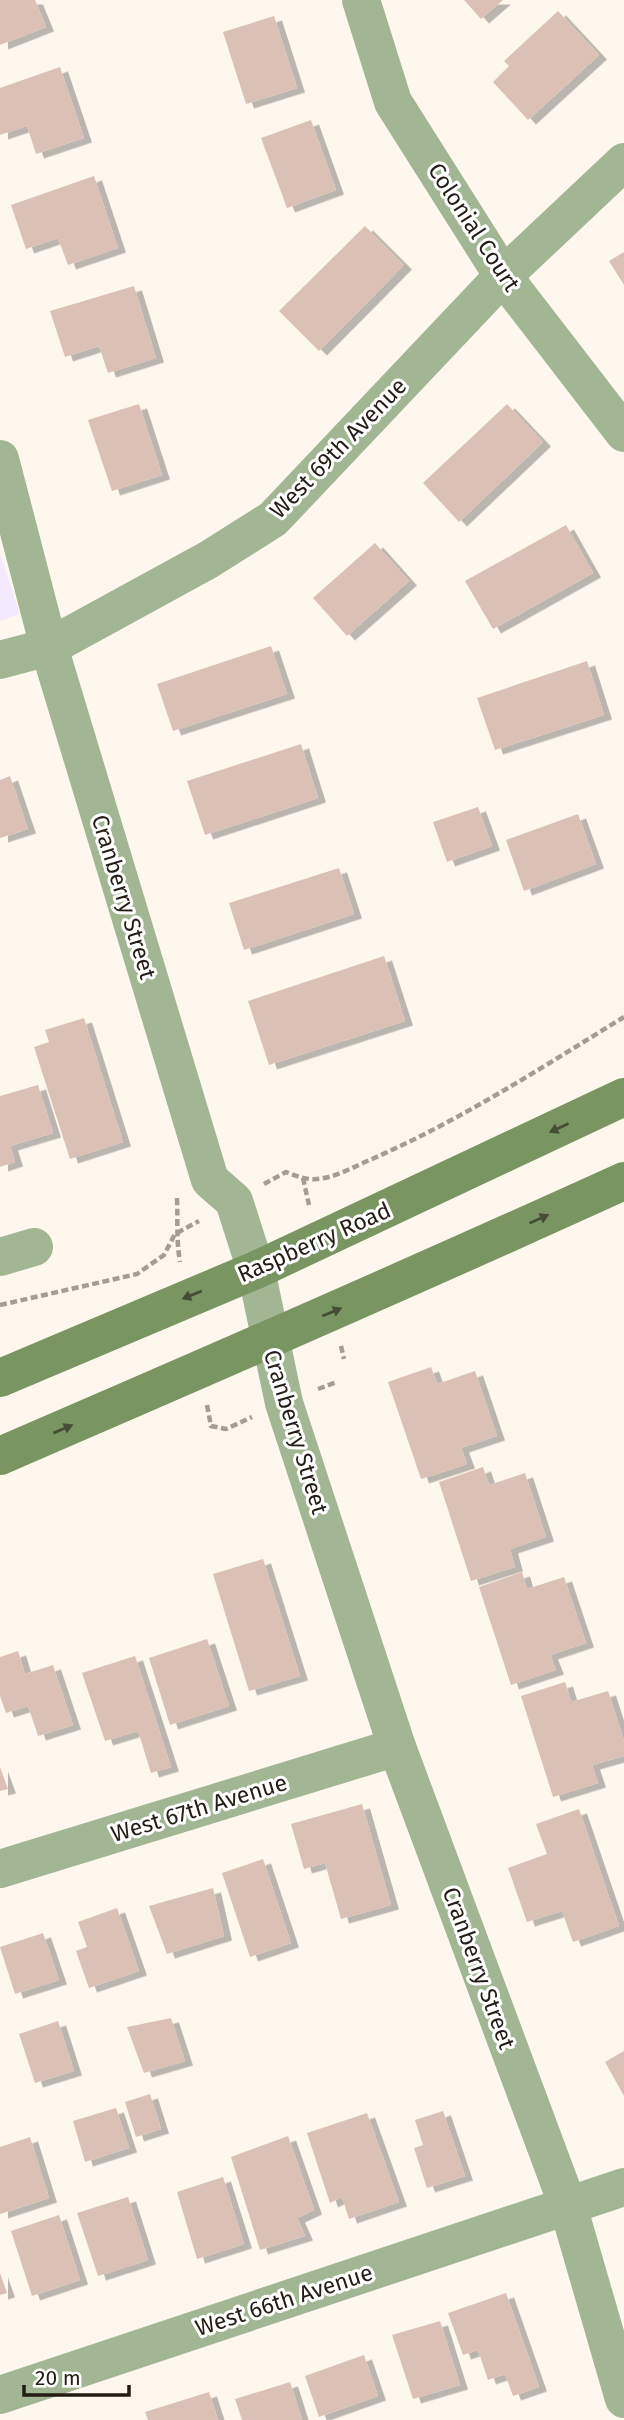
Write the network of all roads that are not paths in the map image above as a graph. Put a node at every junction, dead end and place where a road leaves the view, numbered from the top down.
1 (361, 0) edge
2 (624, 162) edge
3 (503, 276) junction
4 (624, 433) edge
5 (0, 459) edge
6 (49, 647) junction
7 (0, 660) edge
8 (624, 1097) edge
9 (624, 1181) edge
10 (256, 1270) junction
11 (268, 1337) junction
12 (0, 1378) edge
13 (0, 1456) edge
14 (397, 1748) junction
15 (0, 1869) edge
16 (624, 2187) edge
17 (568, 2206) junction
18 (0, 2395) edge
19 (624, 2399) edge

1 - 3 street, Colonial Court
2 - 3 street, West 69th Avenue
3 - 4 street, Colonial Court
3 - 6 street, West 69th Avenue
5 - 6 street, Cranberry Street
6 - 7 street, West 69th Avenue
6 - 10 street, Cranberry Street
8 -> 10 main road, Raspberry Road
11 -> 9 main road
10 - 11 street, Cranberry Street
10 -> 12 main road, Raspberry Road
13 -> 11 main road
11 - 14 street, Cranberry Street
14 - 15 street, West 67th Avenue
14 - 17 street, Cranberry Street
16 - 17 street, West 66th Avenue
17 - 18 street, West 66th Avenue
17 - 19 street, Cranberry Street

